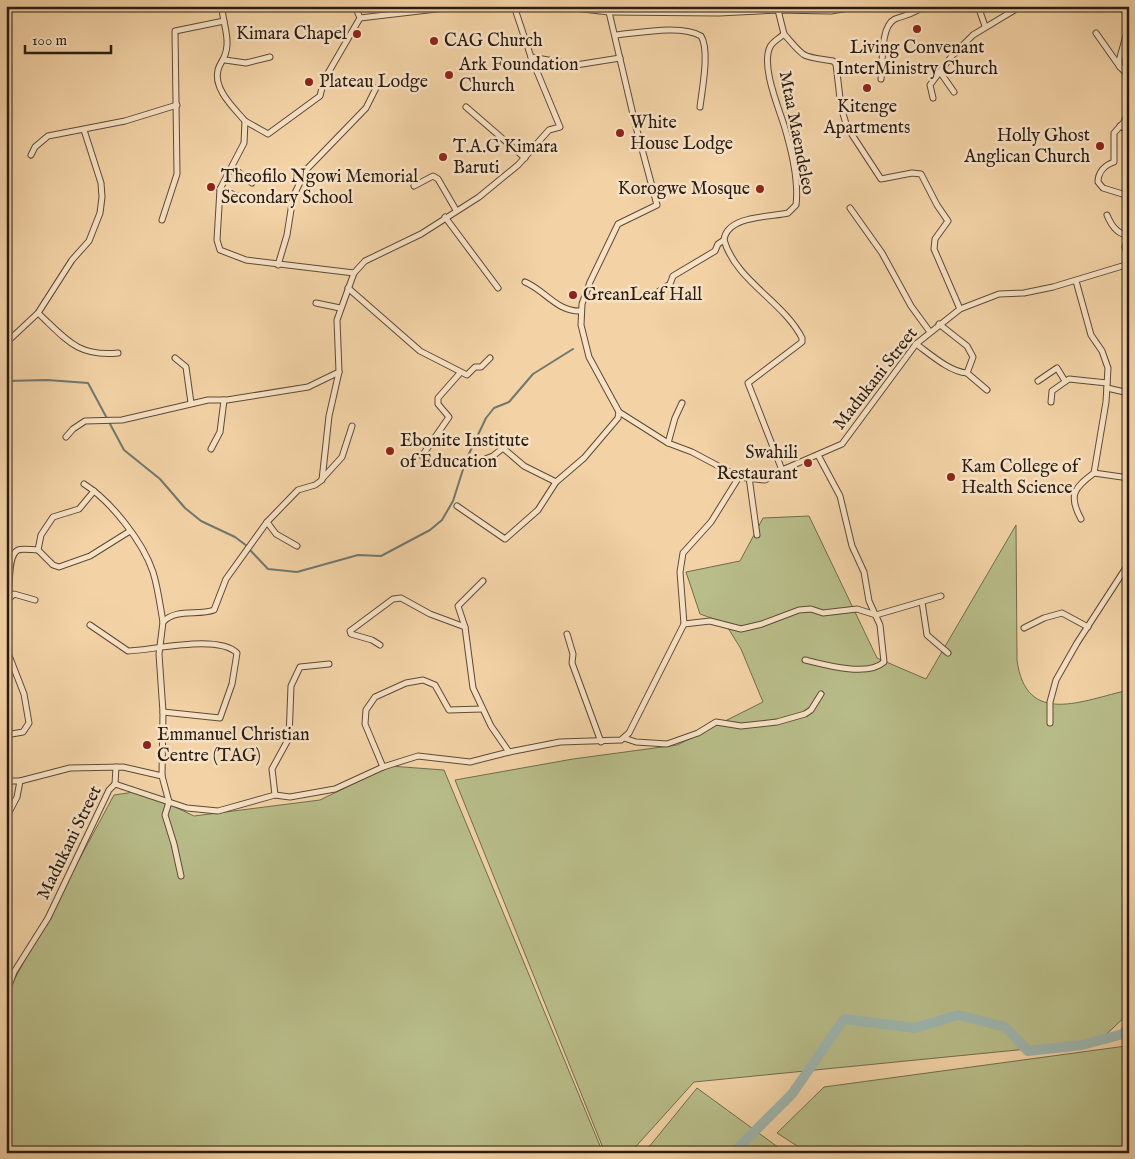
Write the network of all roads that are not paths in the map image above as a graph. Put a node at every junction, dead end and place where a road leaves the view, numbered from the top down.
1 (222, 6) edge
2 (355, 6) edge
3 (462, 6) edge
4 (476, 6) edge
5 (482, 6) edge
6 (514, 6) edge
7 (556, 6) edge
8 (861, 6) edge
9 (924, 6) edge
10 (978, 6) edge
11 (1021, 6) edge
12 (778, 10) junction
13 (609, 12) junction
14 (360, 18) junction
15 (224, 21) junction
16 (985, 26) junction
17 (1129, 26) edge
18 (1096, 33) dead end
19 (784, 34) junction
20 (616, 35) junction
21 (270, 57) dead end
22 (531, 57) junction
23 (620, 58) junction
24 (224, 60) junction
25 (1120, 67) junction
26 (940, 72) junction
27 (1129, 76) edge
28 (881, 79) dead end
29 (376, 88) dead end
30 (954, 92) dead end
31 (933, 98) dead end
32 (177, 105) junction
33 (700, 107) dead end
34 (466, 108) dead end
35 (1129, 111) edge
36 (246, 120) junction
37 (1120, 126) junction
38 (84, 130) junction
39 (1129, 130) edge
40 (31, 155) dead end
41 (525, 158) junction
42 (232, 167) junction
43 (252, 183) dead end
44 (414, 186) dead end
45 (220, 189) junction
46 (1129, 196) edge
47 (247, 200) dead end
48 (850, 208) dead end
49 (456, 210) junction
50 (1107, 215) dead end
51 (445, 217) junction
52 (162, 220) dead end
53 (724, 240) junction
54 (1129, 264) edge
55 (278, 265) junction
56 (354, 273) junction
57 (1076, 281) junction
58 (525, 282) dead end
59 (348, 288) junction
60 (498, 288) dead end
61 (655, 294) dead end
62 (316, 303) dead end
63 (340, 308) junction
64 (960, 309) junction
65 (581, 311) junction
66 (38, 313) junction
67 (939, 324) junction
68 (930, 332) junction
69 (6, 343) edge
70 (916, 344) junction
71 (118, 352) dead end
72 (174, 358) dead end
73 (490, 358) dead end
74 (340, 372) junction
75 (460, 373) junction
76 (967, 373) junction
77 (1038, 380) dead end
78 (1065, 381) junction
79 (1107, 386) junction
80 (987, 390) dead end
81 (1129, 393) edge
82 (224, 400) junction
83 (1051, 402) dead end
84 (192, 403) junction
85 (682, 403) dead end
86 (619, 412) junction
87 (352, 426) dead end
88 (66, 437) dead end
89 (668, 443) junction
90 (210, 450) dead end
91 (818, 455) junction
92 (422, 456) dead end
93 (471, 464) dead end
94 (782, 470) junction
95 (1094, 473) junction
96 (739, 477) junction
97 (749, 477) junction
98 (1129, 478) edge
99 (322, 480) junction
100 (556, 482) junction
101 (84, 484) dead end
102 (94, 491) junction
103 (457, 506) dead end
104 (1081, 519) dead end
105 (267, 522) junction
106 (130, 531) junction
107 (757, 535) dead end
108 (297, 546) dead end
109 (38, 550) junction
110 (1129, 564) edge
111 (483, 581) dead end
112 (8, 588) edge
113 (14, 594) junction
114 (941, 596) dead end
115 (35, 600) dead end
116 (6, 601) edge
117 (922, 602) junction
118 (876, 614) junction
119 (163, 622) junction
120 (684, 624) junction
121 (90, 625) dead end
122 (465, 627) junction
123 (1088, 627) junction
124 (1024, 628) dead end
125 (568, 634) dead end
126 (380, 645) dead end
127 (161, 646) junction
128 (8, 652) dead end
129 (948, 653) dead end
130 (805, 660) dead end
131 (330, 664) dead end
132 (821, 694) dead end
133 (482, 709) junction
134 (163, 712) junction
135 (1050, 723) dead end
136 (6, 735) edge
137 (624, 738) junction
138 (601, 742) junction
139 (509, 752) junction
140 (116, 767) junction
141 (383, 767) junction
142 (162, 776) junction
143 (6, 781) edge
144 (20, 781) junction
145 (115, 784) junction
146 (275, 796) junction
147 (169, 802) junction
148 (6, 818) edge
149 (181, 876) dead end
150 (6, 993) edge

1 - 15 street
2 - 14 street
3 - 14 street
4 - 5 street
6 - 22 street
7 - 13 street
8 - 12 street
9 - 28 street
10 - 16 street
11 - 16 street
12 - 13 street
12 - 19 street
13 - 20 street
14 - 36 street
15 - 24 street
15 - 32 street
16 - 26 street
17 - 25 street
18 - 25 street
19 - 53 street, Mtaa Maendeleo
19 - 64 street
20 - 23 street
20 - 33 street
21 - 24 street
22 - 23 street
22 - 41 street
23 - 65 street
24 - 36 street
25 - 27 street
26 - 30 street
26 - 31 street
29 - 55 street
32 - 38 street
32 - 52 street
34 - 41 street
35 - 37 street
36 - 42 street
37 - 39 street
37 - 46 street
38 - 40 street
38 - 66 street
41 - 49 street
42 - 43 street
42 - 45 street
44 - 49 street
45 - 47 street
45 - 55 street
48 - 68 street
49 - 51 street
50 - 54 street
51 - 56 street
51 - 60 street
53 - 61 street
53 - 94 street
54 - 57 street, Madukani Street
55 - 56 street
56 - 59 street
57 - 64 street, Madukani Street
57 - 79 street
58 - 65 street
59 - 63 street
59 - 75 street
62 - 63 street
63 - 74 street
64 - 67 street, Madukani Street
65 - 86 street
66 - 69 street
66 - 71 street
67 - 68 street, Madukani Street
67 - 76 street
68 - 70 street, Madukani Street
70 - 76 street
70 - 91 street, Madukani Street
72 - 84 street
73 - 75 street
74 - 82 street
74 - 99 street
75 - 92 street
76 - 80 street
77 - 78 street
78 - 79 street
78 - 83 street
79 - 81 street
79 - 95 street
82 - 84 street
82 - 90 street
84 - 88 street
85 - 89 street
86 - 89 street
86 - 100 street
87 - 99 street
89 - 96 street
91 - 94 street, Madukani Street
91 - 118 street
93 - 100 street
94 - 97 street, Madukani Street
95 - 98 street
95 - 104 street
96 - 97 street, Madukani Street
96 - 120 street
97 - 107 street
99 - 105 street
100 - 103 street
101 - 102 street
102 - 106 street
102 - 109 street
105 - 108 street
105 - 119 street
106 - 109 street
106 - 119 street
109 - 112 street
110 - 123 street
111 - 122 street
112 - 113 street
113 - 115 street
113 - 116 street
114 - 117 street
117 - 118 street
117 - 129 street
118 - 120 street
118 - 130 street
119 - 127 street
120 - 137 street
121 - 127 street
122 - 126 street
122 - 133 street
123 - 124 street
123 - 135 street
125 - 138 street
127 - 134 street
127 - 134 street
128 - 136 street
131 - 146 street
132 - 137 street
133 - 139 street
133 - 141 street
134 - 142 street
137 - 138 street, Madukani Street
138 - 139 street, Madukani Street
139 - 141 street, Madukani Street
140 - 142 street
140 - 144 street
140 - 145 street
141 - 146 street, Madukani Street
142 - 147 street
143 - 144 street
144 - 148 street
145 - 147 street, Madukani Street
145 - 150 street, Madukani Street
146 - 147 street, Madukani Street
147 - 149 street

